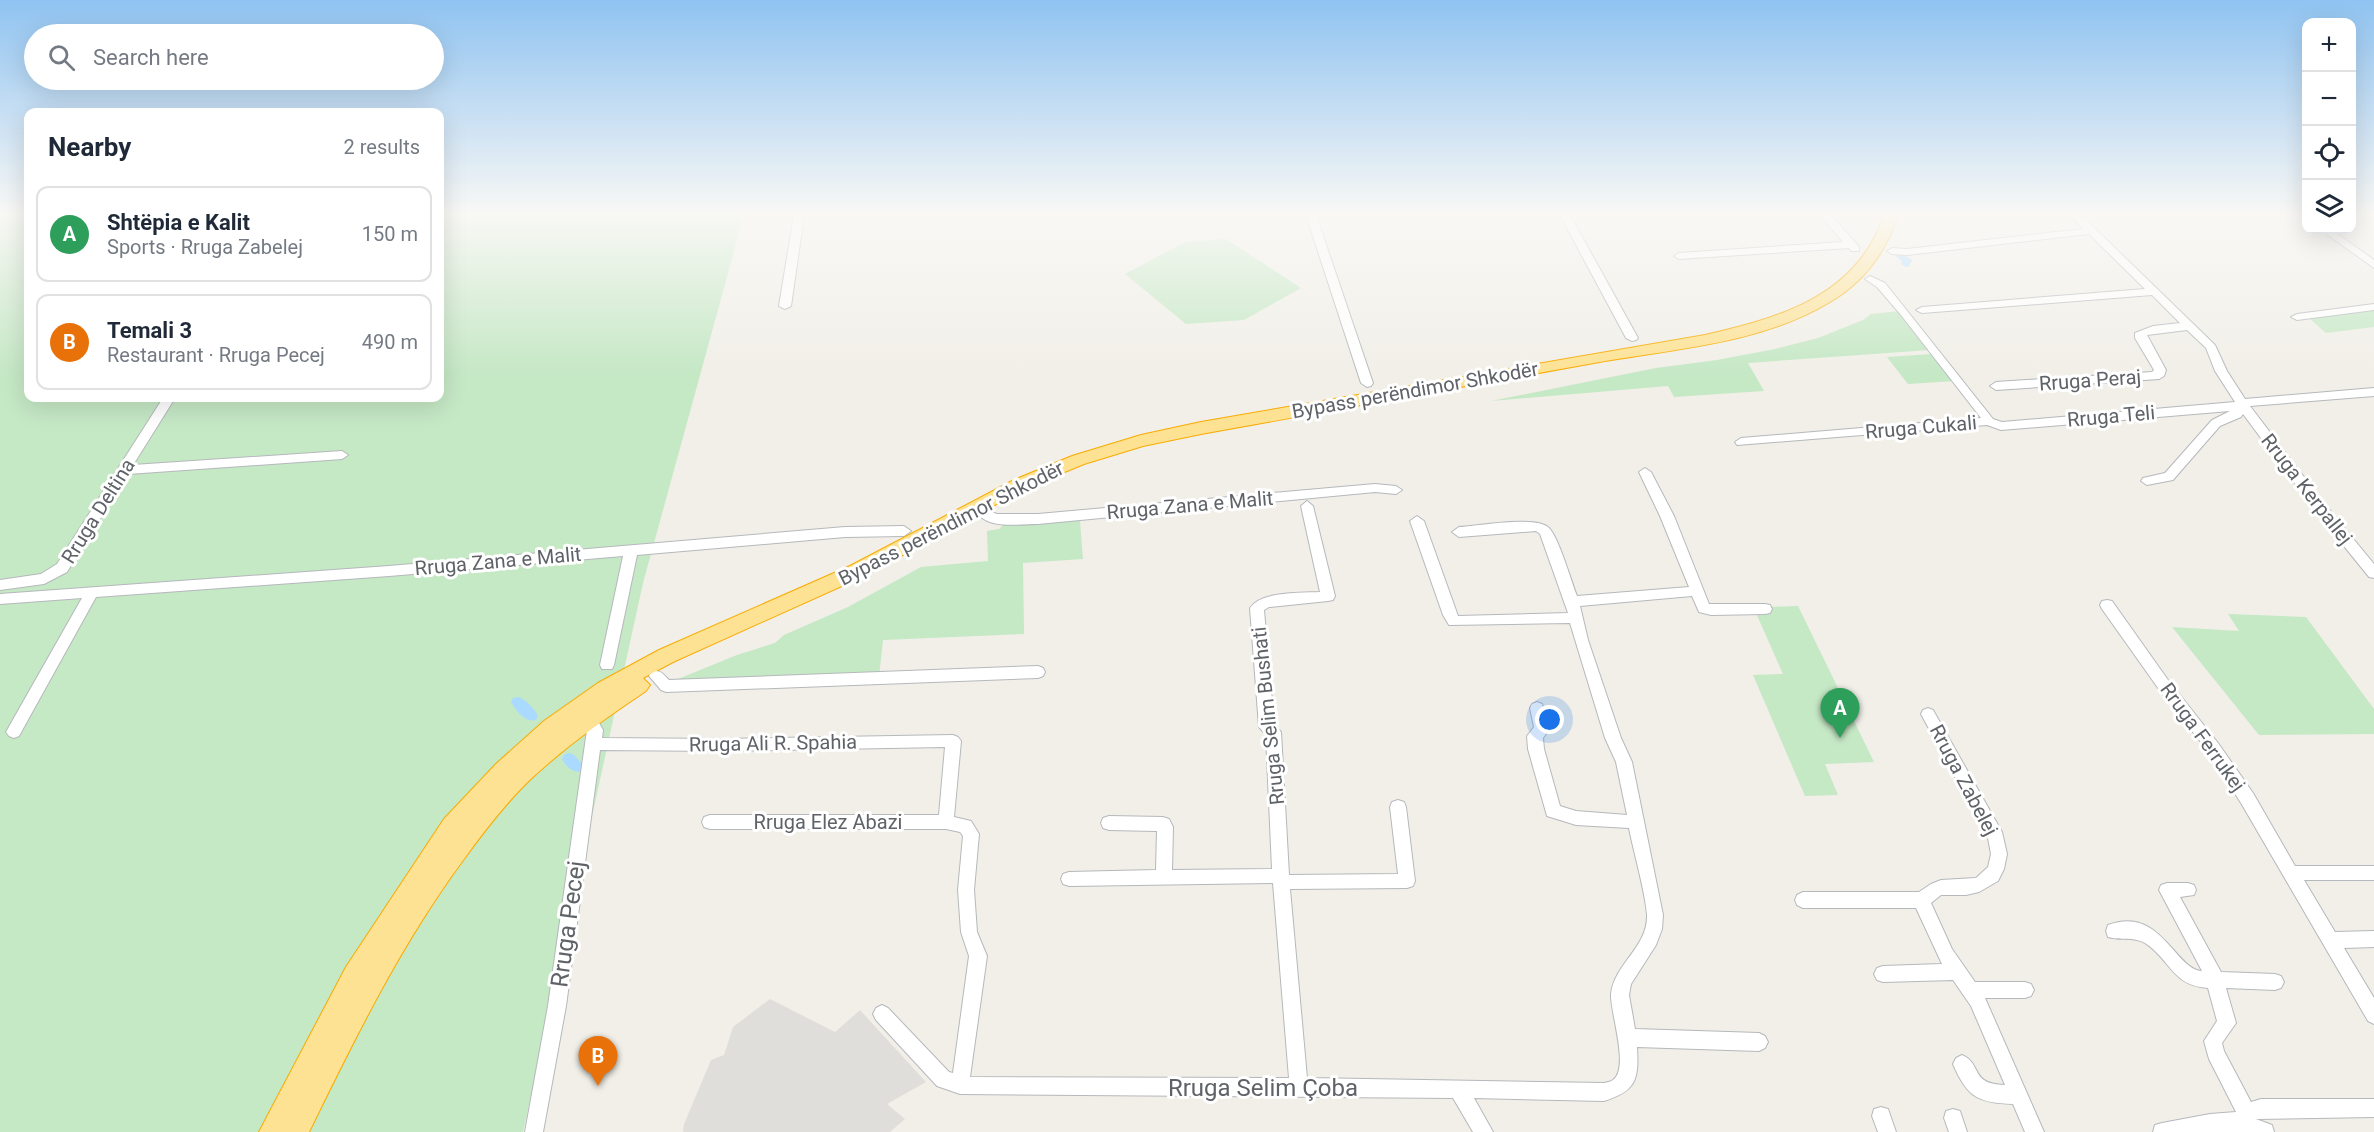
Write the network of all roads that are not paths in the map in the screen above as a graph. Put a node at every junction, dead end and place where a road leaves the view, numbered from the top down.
1 (791, 268) edge
2 (1329, 268) edge
3 (1594, 268) edge
4 (1863, 268) edge
5 (1879, 268) edge
6 (2129, 268) edge
7 (1870, 279) junction
8 (2154, 292) junction
9 (785, 306) dead end
10 (2374, 307) edge
11 (1922, 310) dead end
12 (2297, 316) dead end
13 (2189, 326) junction
14 (1632, 338) dead end
15 (1367, 383) dead end
16 (1996, 386) dead end
17 (2374, 392) edge
18 (166, 402) edge
19 (2238, 405) junction
20 (1988, 421) junction
21 (1741, 442) dead end
22 (342, 455) dead end
23 (124, 470) junction
24 (1645, 472) dead end
25 (2147, 481) dead end
26 (1396, 490) dead end
27 (1307, 506) dead end
28 (986, 515) junction
29 (1417, 521) dead end
30 (904, 531) dead end
31 (1459, 531) dead end
32 (631, 549) junction
33 (2374, 573) edge
34 (0, 585) edge
35 (1696, 591) junction
36 (92, 592) junction
37 (0, 599) edge
38 (2107, 605) dead end
39 (1765, 609) dead end
40 (1574, 610) junction
41 (607, 665) dead end
42 (1038, 672) dead end
43 (656, 676) junction
44 (1537, 708) dead end
45 (1928, 714) dead end
46 (589, 718) junction
47 (14, 732) dead end
48 (592, 744) junction
49 (1398, 807) dead end
50 (710, 822) dead end
51 (946, 822) junction
52 (1636, 822) junction
53 (1109, 823) dead end
54 (2293, 873) junction
55 (2374, 873) edge
56 (1164, 877) junction
57 (1069, 879) dead end
58 (1281, 879) junction
59 (2188, 890) dead end
60 (1803, 900) dead end
61 (1922, 900) junction
62 (2114, 931) dead end
63 (2374, 939) edge
64 (2331, 940) junction
65 (1955, 972) junction
66 (1883, 974) dead end
67 (2213, 980) junction
68 (2275, 982) dead end
69 (1972, 990) junction
70 (2025, 990) dead end
71 (2369, 995) edge
72 (882, 1014) dead end
73 (2374, 1015) edge
74 (1626, 1038) junction
75 (1759, 1041) dead end
76 (1962, 1064) dead end
77 (960, 1084) junction
78 (1299, 1089) junction
79 (1458, 1089) junction
80 (2017, 1095) junction
81 (2374, 1108) edge
82 (2243, 1117) junction
83 (273, 1132) edge
84 (295, 1132) edge
85 (534, 1132) edge
86 (1484, 1132) edge
87 (2035, 1132) edge
88 (2162, 1132) edge
89 (2265, 1132) edge

1 - 9 street
2 - 15 street
3 - 14 street
4 - 83 highway, Bypass perëndimor Shkodër
5 - 7 highway, Bypass perëndimor Shkodër
6 - 8 street, Rruga Kerpallej
7 - 20 street, Rruga Cukali
7 - 28 highway, Bypass perëndimor Shkodër
8 - 11 street
8 - 13 street, Rruga Kerpallej
10 - 12 street
13 - 16 street, Rruga Peraj
13 - 19 street, Rruga Kerpallej
17 - 19 street, Rruga Teli
18 - 23 street, Rruga Deltina
19 - 20 street, Rruga Teli
19 - 25 street
19 - 33 street, Rruga Kerpallej
20 - 21 street, Rruga Cukali
22 - 23 street
23 - 34 street, Rruga Deltina
24 - 35 street
26 - 28 street, Rruga Zana e Malit
27 - 58 street, Rruga Selim Bushati
28 - 43 highway, Bypass perëndimor Shkodër
29 - 40 street
30 - 32 street, Rruga Zana e Malit
31 - 40 street, Rruga Selim Çoba
32 - 36 street, Rruga Zana e Malit
32 - 41 street
35 - 39 street
35 - 40 street
36 - 37 street, Rruga Zana e Malit
36 - 47 street
38 - 54 street, Rruga Ferrukej
40 - 52 street, Rruga Selim Çoba
42 - 43 street
43 - 46 highway, Bypass perëndimor Shkodër
44 - 52 street
45 - 61 street, Rruga Zabelej
46 - 48 street, Rruga Pecej
46 - 84 highway, Bypass perëndimor Shkodër
48 - 51 street, Rruga Ali R. Spahia
48 - 85 street, Rruga Pecej
49 - 58 street
50 - 51 street, Rruga Elez Abazi
51 - 77 street, Rruga Elez Abazi
52 - 74 street, Rruga Selim Çoba
53 - 56 street
54 - 55 street
54 - 64 street, Rruga Ferrukej
56 - 57 street
56 - 58 street
58 - 78 street, Rruga Selim Bushati
59 - 67 street
60 - 61 street, Rruga Zabelej
61 - 65 street
62 - 67 street
63 - 64 street
64 - 71 street, Rruga Ferrukej
65 - 66 street
65 - 69 street
67 - 68 street
67 - 82 street
69 - 70 street
69 - 80 street
71 - 73 street, Rruga Ferrukej
72 - 77 street, Rruga Selim Çoba
74 - 75 street
74 - 79 street, Rruga Selim Çoba
76 - 80 street
77 - 78 street, Rruga Selim Çoba
78 - 79 street, Rruga Selim Çoba
79 - 86 street
80 - 87 street
81 - 82 street
82 - 88 street
82 - 89 street

